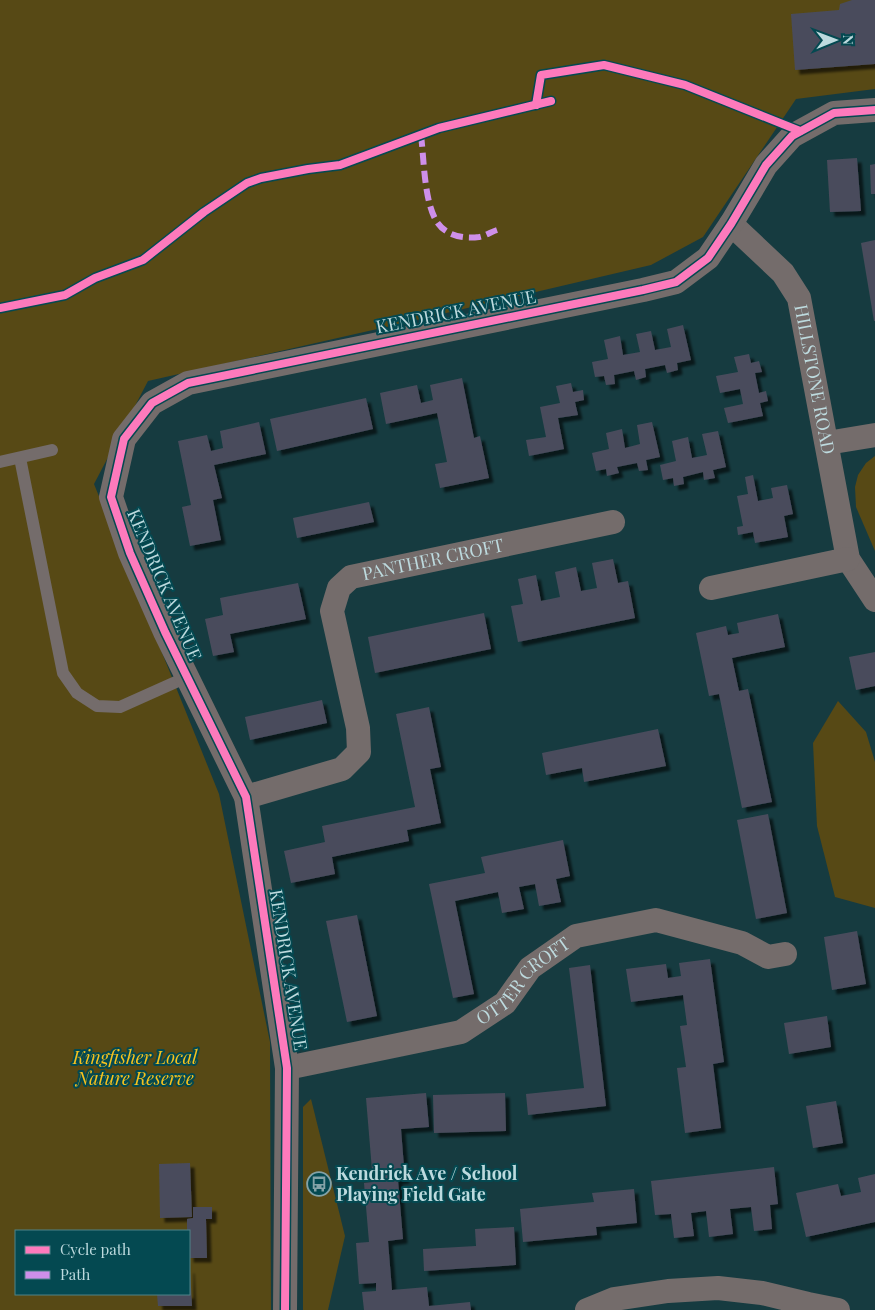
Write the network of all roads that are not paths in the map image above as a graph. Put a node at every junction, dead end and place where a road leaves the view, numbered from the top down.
1 (875, 110) edge
2 (731, 224) junction
3 (875, 435) edge
4 (827, 443) junction
5 (52, 450) dead end
6 (20, 458) junction
7 (0, 462) edge
8 (613, 522) dead end
9 (848, 559) junction
10 (710, 588) dead end
11 (875, 600) edge
12 (187, 677) junction
13 (246, 797) junction
14 (785, 954) dead end
15 (287, 1068) junction
16 (285, 1310) edge
17 (587, 1310) edge
18 (838, 1310) edge

1 - 2 street, KENDRICK AVENUE
2 - 4 street, HILLSTONE ROAD
2 - 12 street, KENDRICK AVENUE
3 - 4 street
4 - 9 street, HILLSTONE ROAD
5 - 6 lane
6 - 7 lane
6 - 12 lane
8 - 13 street, PANTHER CROFT
9 - 10 street
9 - 11 street, HILLSTONE ROAD
12 - 13 street, KENDRICK AVENUE
13 - 15 street, KENDRICK AVENUE
14 - 15 street, OTTER CROFT
15 - 16 street, KENDRICK AVENUE
17 - 18 street

